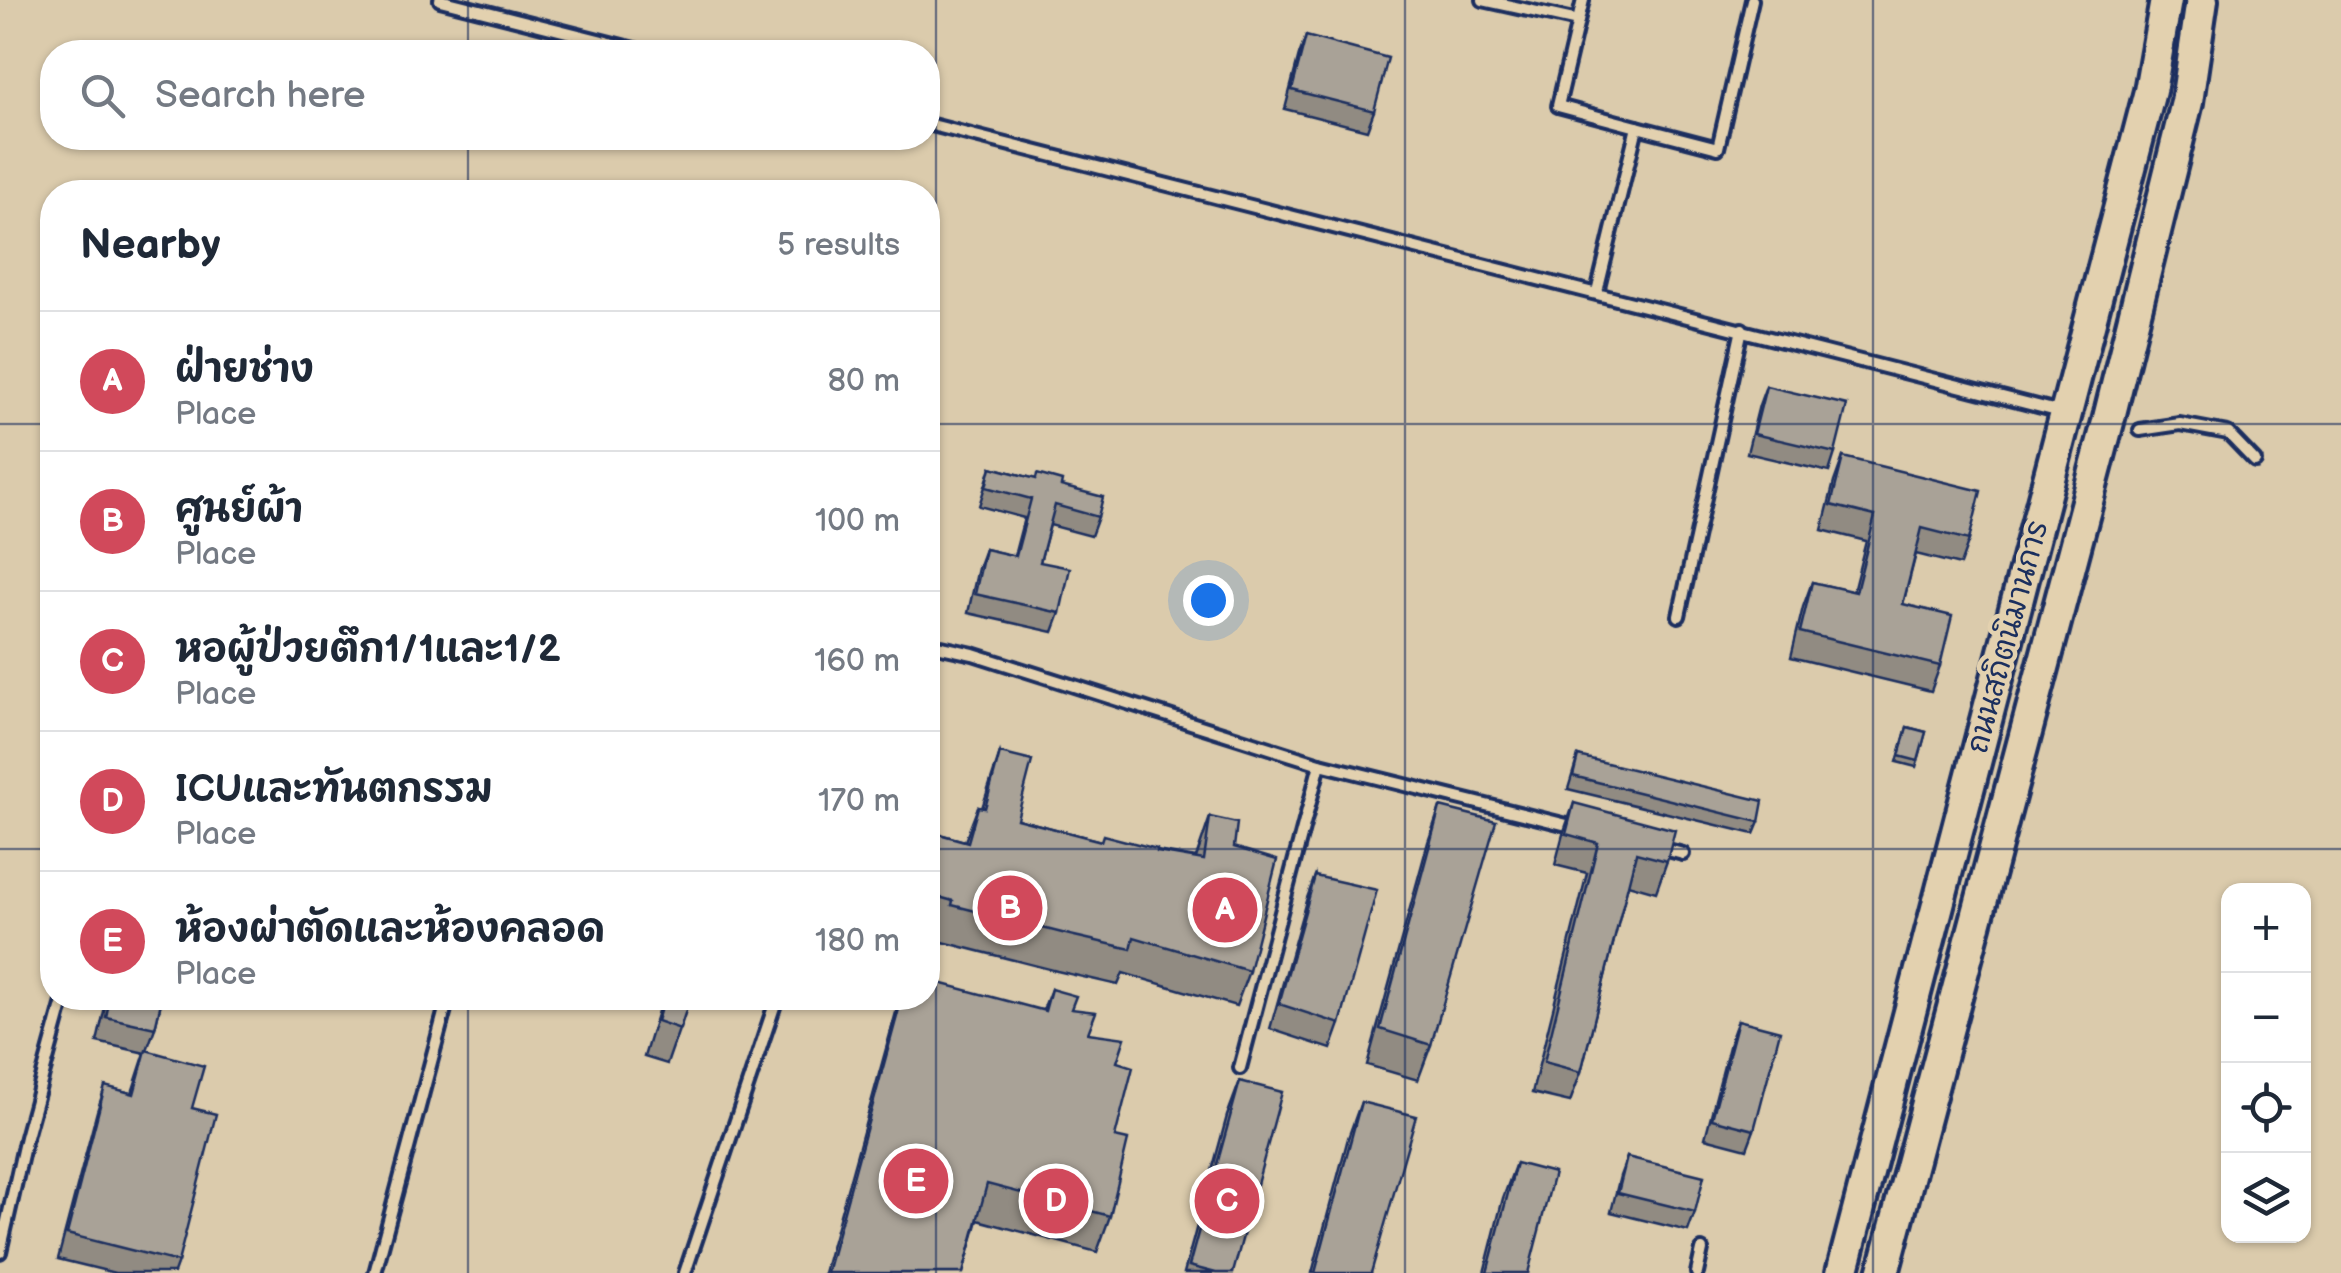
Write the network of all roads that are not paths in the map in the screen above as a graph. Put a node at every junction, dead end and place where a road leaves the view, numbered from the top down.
1 (440, 0) edge
2 (1483, 0) edge
3 (1584, 0) edge
4 (1752, 0) edge
5 (2166, 0) edge
6 (2202, 0) edge
7 (1578, 21) junction
8 (598, 40) edge
9 (940, 127) edge
10 (1636, 127) junction
11 (1598, 292) junction
12 (1742, 329) junction
13 (2067, 413) junction
14 (2108, 422) junction
15 (2140, 430) dead end
16 (2255, 461) dead end
17 (1678, 616) dead end
18 (940, 647) edge
19 (1320, 764) junction
20 (1588, 830) edge
21 (1645, 845) edge
22 (1683, 854) dead end
23 (61, 1010) edge
24 (445, 1010) edge
25 (773, 1010) edge
26 (1240, 1068) dead end
27 (1702, 1250) dead end
28 (0, 1252) edge
29 (375, 1273) edge
30 (685, 1273) edge
31 (1696, 1273) edge
32 (1842, 1273) edge
33 (1884, 1273) edge

1 - 8 lane
2 - 7 lane
3 - 7 lane
4 - 10 lane
5 - 13 main road, ถนนสถิตนิมานการ
6 - 14 main road, ถนนสถิตนิมานการ
7 - 10 lane
9 - 11 lane
10 - 11 lane
11 - 12 lane
12 - 13 lane
12 - 17 lane
13 - 14 main road
13 - 32 main road, ถนนสถิตนิมานการ
14 - 33 main road, ถนนสถิตนิมานการ
15 - 16 lane
18 - 19 lane
19 - 20 lane
19 - 26 lane
21 - 22 lane
23 - 28 lane
24 - 29 lane
25 - 30 lane
27 - 31 lane

